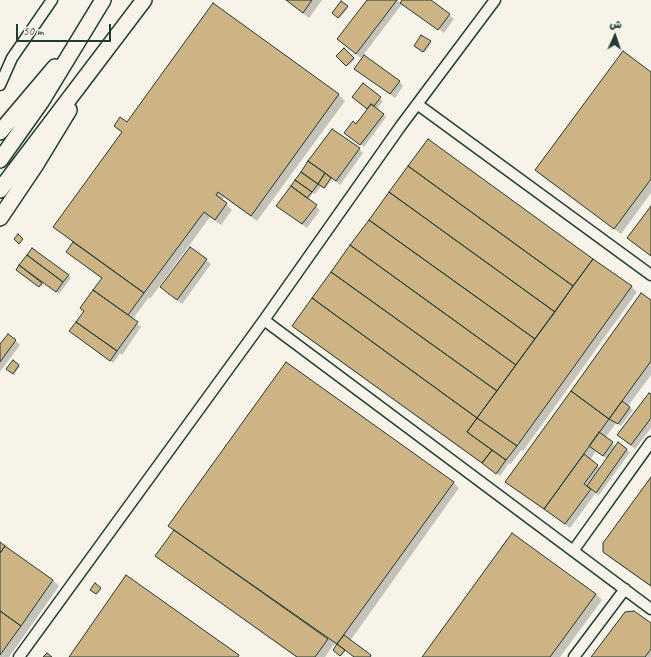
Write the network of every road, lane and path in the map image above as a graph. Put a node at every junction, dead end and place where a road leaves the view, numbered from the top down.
1 (52, 0) edge
2 (103, 0) edge
3 (144, 0) edge
4 (495, 0) edge
5 (77, 45) junction
6 (90, 71) junction
7 (0, 85) edge
8 (417, 104) junction
9 (0, 132) edge
10 (0, 160) edge
11 (0, 190) edge
12 (0, 218) edge
13 (651, 275) edge
14 (264, 320) junction
15 (651, 442) edge
16 (573, 550) junction
17 (625, 589) junction
18 (651, 609) edge
19 (19, 657) edge
20 (574, 657) edge

1 - 7 street
2 - 5 main road
3 - 6 main road
4 - 8 street
5 - 9 main road
5 - 10 main road
6 - 11 main road
6 - 12 main road
8 - 13 street
8 - 14 street
14 - 16 street
14 - 19 street
15 - 16 street
16 - 17 street
17 - 18 street
17 - 20 street

